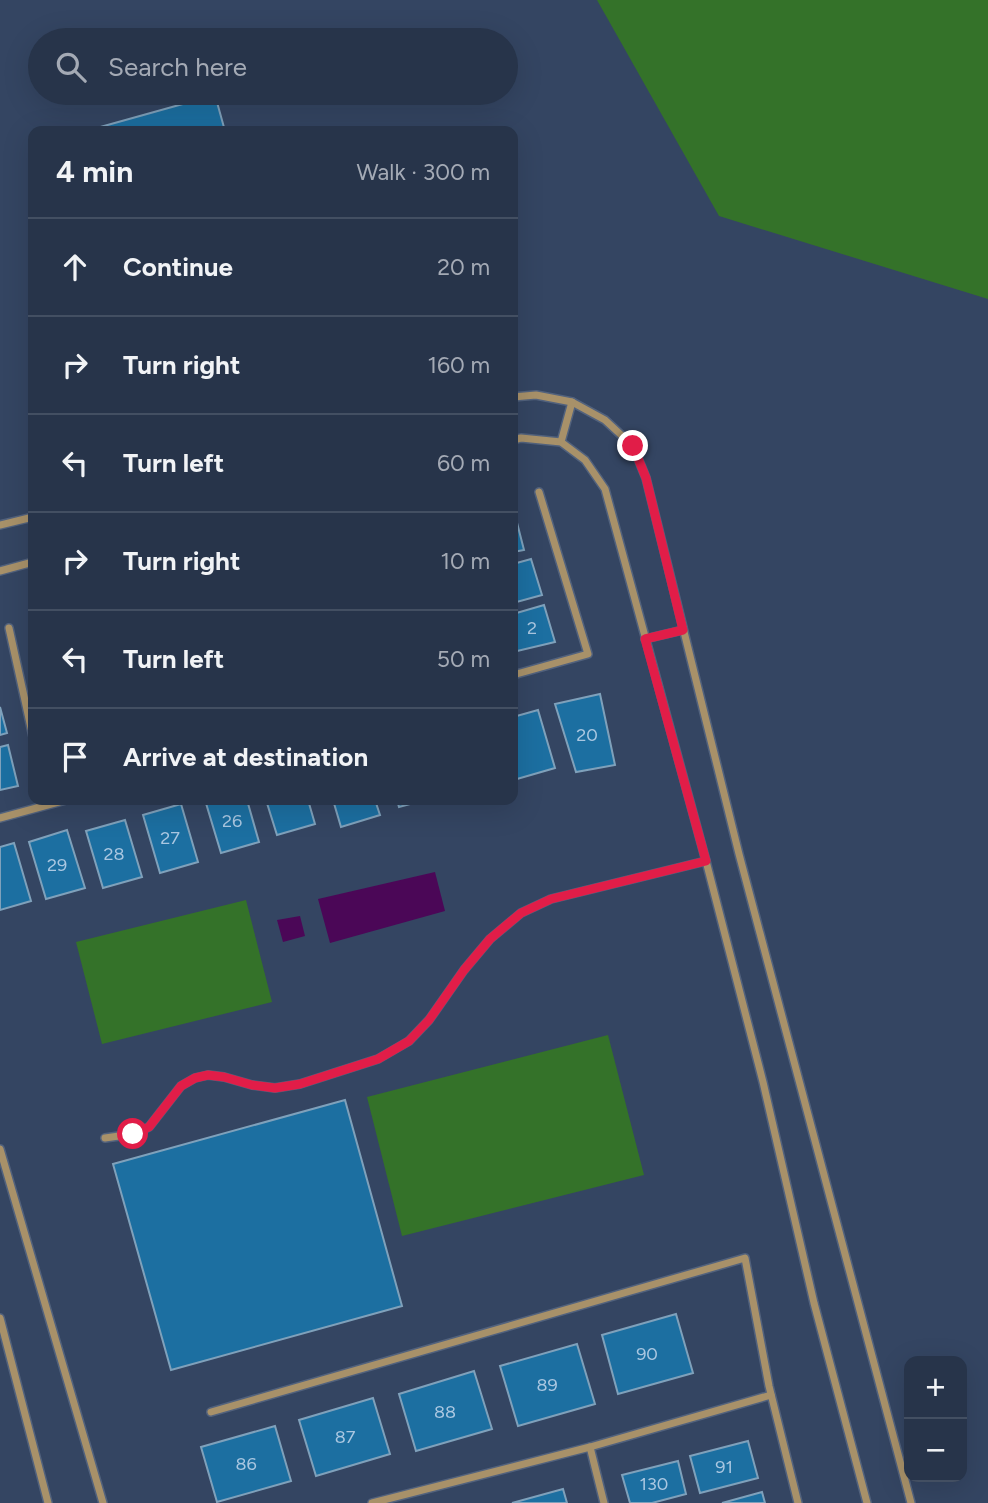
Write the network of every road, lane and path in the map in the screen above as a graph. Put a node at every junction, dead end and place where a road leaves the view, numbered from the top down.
1 (518, 397) edge
2 (572, 402) junction
3 (518, 439) edge
4 (561, 442) junction
5 (539, 492) dead end
6 (28, 518) edge
7 (0, 525) edge
8 (28, 563) edge
9 (0, 571) edge
10 (9, 628) dead end
11 (683, 630) junction
12 (645, 639) junction
13 (518, 674) edge
14 (28, 714) edge
15 (39, 805) edge
16 (0, 818) edge
17 (706, 861) junction
18 (105, 1138) dead end
19 (0, 1149) edge
20 (0, 1318) edge
21 (771, 1395) junction
22 (211, 1412) dead end
23 (590, 1447) junction
24 (402, 1500) edge
25 (48, 1503) edge
26 (103, 1503) edge
27 (372, 1503) edge
28 (604, 1503) edge
29 (798, 1503) edge
30 (867, 1503) edge
31 (911, 1503) edge

1 - 2 street
2 - 4 street
2 - 11 street
3 - 4 street
4 - 12 street
5 - 13 street
6 - 7 street
8 - 9 street
10 - 14 street
11 - 12 street
11 - 31 street
12 - 17 street
15 - 16 street
17 - 18 street
17 - 30 street
19 - 26 street
20 - 25 street
21 - 22 street
21 - 23 street
21 - 29 street
23 - 24 street
23 - 28 street
24 - 27 street

